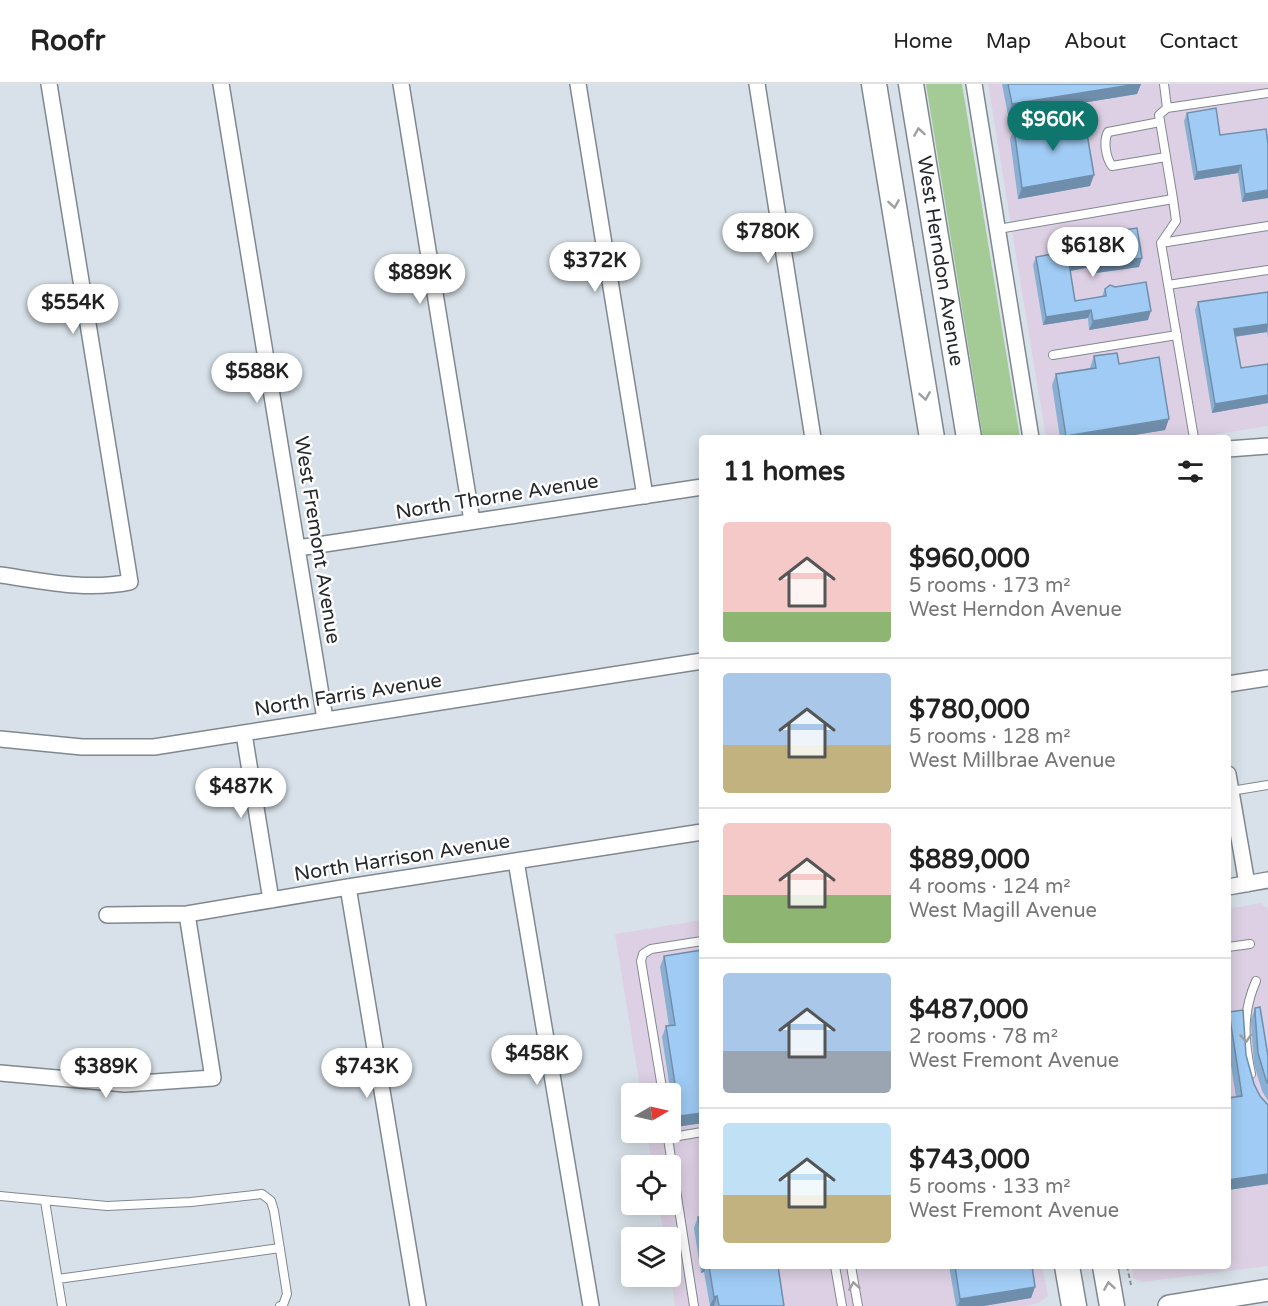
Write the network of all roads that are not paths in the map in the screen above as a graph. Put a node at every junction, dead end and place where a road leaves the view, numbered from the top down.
1 (49, 84) edge
2 (221, 84) edge
3 (401, 84) edge
4 (578, 84) edge
5 (757, 84) edge
6 (874, 84) edge
7 (911, 84) edge
8 (974, 84) edge
9 (1164, 84) edge
10 (1268, 93) edge
11 (1167, 108) junction
12 (1160, 122) junction
13 (1166, 157) junction
14 (1173, 198) junction
15 (1268, 226) edge
16 (998, 230) junction
17 (1161, 243) junction
18 (1268, 270) edge
19 (1168, 285) junction
20 (1176, 335) junction
21 (1053, 355) dead end
22 (813, 435) edge
23 (932, 435) edge
24 (969, 435) edge
25 (1031, 435) edge
26 (1193, 435) edge
27 (1268, 446) edge
28 (1231, 449) edge
29 (699, 487) edge
30 (645, 496) junction
31 (472, 521) junction
32 (298, 548) junction
33 (0, 574) edge
34 (699, 661) edge
35 (1268, 678) edge
36 (1231, 684) edge
37 (325, 719) junction
38 (244, 734) junction
39 (0, 739) edge
40 (1268, 784) edge
41 (1231, 791) joint
42 (699, 832) edge
43 (516, 861) junction
44 (1268, 880) edge
45 (1247, 884) junction
46 (348, 887) junction
47 (1231, 887) edge
48 (271, 900) junction
49 (187, 914) junction
50 (107, 915) dead end
51 (699, 941) edge
52 (1250, 944) dead end
53 (1231, 947) edge
54 (1256, 981) dead end
55 (0, 1073) edge
56 (1252, 1082) edge
57 (661, 1083) edge
58 (699, 1132) edge
59 (681, 1134) edge
60 (668, 1143) edge
61 (0, 1196) edge
62 (45, 1201) junction
63 (280, 1248) junction
64 (836, 1269) edge
65 (852, 1269) edge
66 (1068, 1269) edge
67 (1106, 1269) edge
68 (58, 1280) junction
69 (1268, 1290) edge
70 (62, 1306) edge
71 (280, 1306) edge
72 (418, 1306) edge
73 (591, 1306) edge
74 (694, 1306) edge
75 (842, 1306) edge
76 (858, 1306) edge
77 (1074, 1306) edge
78 (1112, 1306) edge
79 (1169, 1306) edge

1 - 33 street
2 - 32 street, West Fremont Avenue
3 - 31 street
4 - 30 street
5 - 22 street
6 -> 23 main road, West Herndon Avenue
24 -> 7 main road, West Herndon Avenue
8 - 16 street
9 - 11 lane
10 - 11 lane
11 - 12 lane
12 - 13 lane
12 - 13 lane
13 - 14 lane
14 - 16 lane
14 - 17 lane
15 - 17 lane
16 - 25 street
17 - 19 lane
18 - 19 lane
19 - 20 lane
20 - 21 lane
20 - 26 lane
27 - 28 street
29 - 30 street, North Thorne Avenue
30 - 31 street, North Thorne Avenue
31 - 32 street, North Thorne Avenue
32 - 37 street, West Fremont Avenue
34 - 37 street, North Farris Avenue
35 - 36 street
37 - 38 street, North Farris Avenue
38 - 39 street, North Farris Avenue
38 - 48 street
40 - 41 lane
41 - 45 street
42 - 43 street, North Harrison Avenue
43 - 46 street, North Harrison Avenue
43 - 73 street
44 - 45 street
45 - 47 street
46 - 48 street, North Harrison Avenue
46 - 72 street
48 - 49 street, North Harrison Avenue
49 - 50 street, North Harrison Avenue
49 - 55 street
51 - 57 lane
52 - 53 lane
54 -> 56 lane
58 - 59 lane
60 - 74 lane
61 - 62 lane
62 - 63 lane
62 - 68 lane
63 - 68 lane
63 - 71 lane
64 - 75 lane
76 -> 65 lane
66 - 77 main road
78 -> 67 main road
68 - 70 lane
69 - 79 main road

